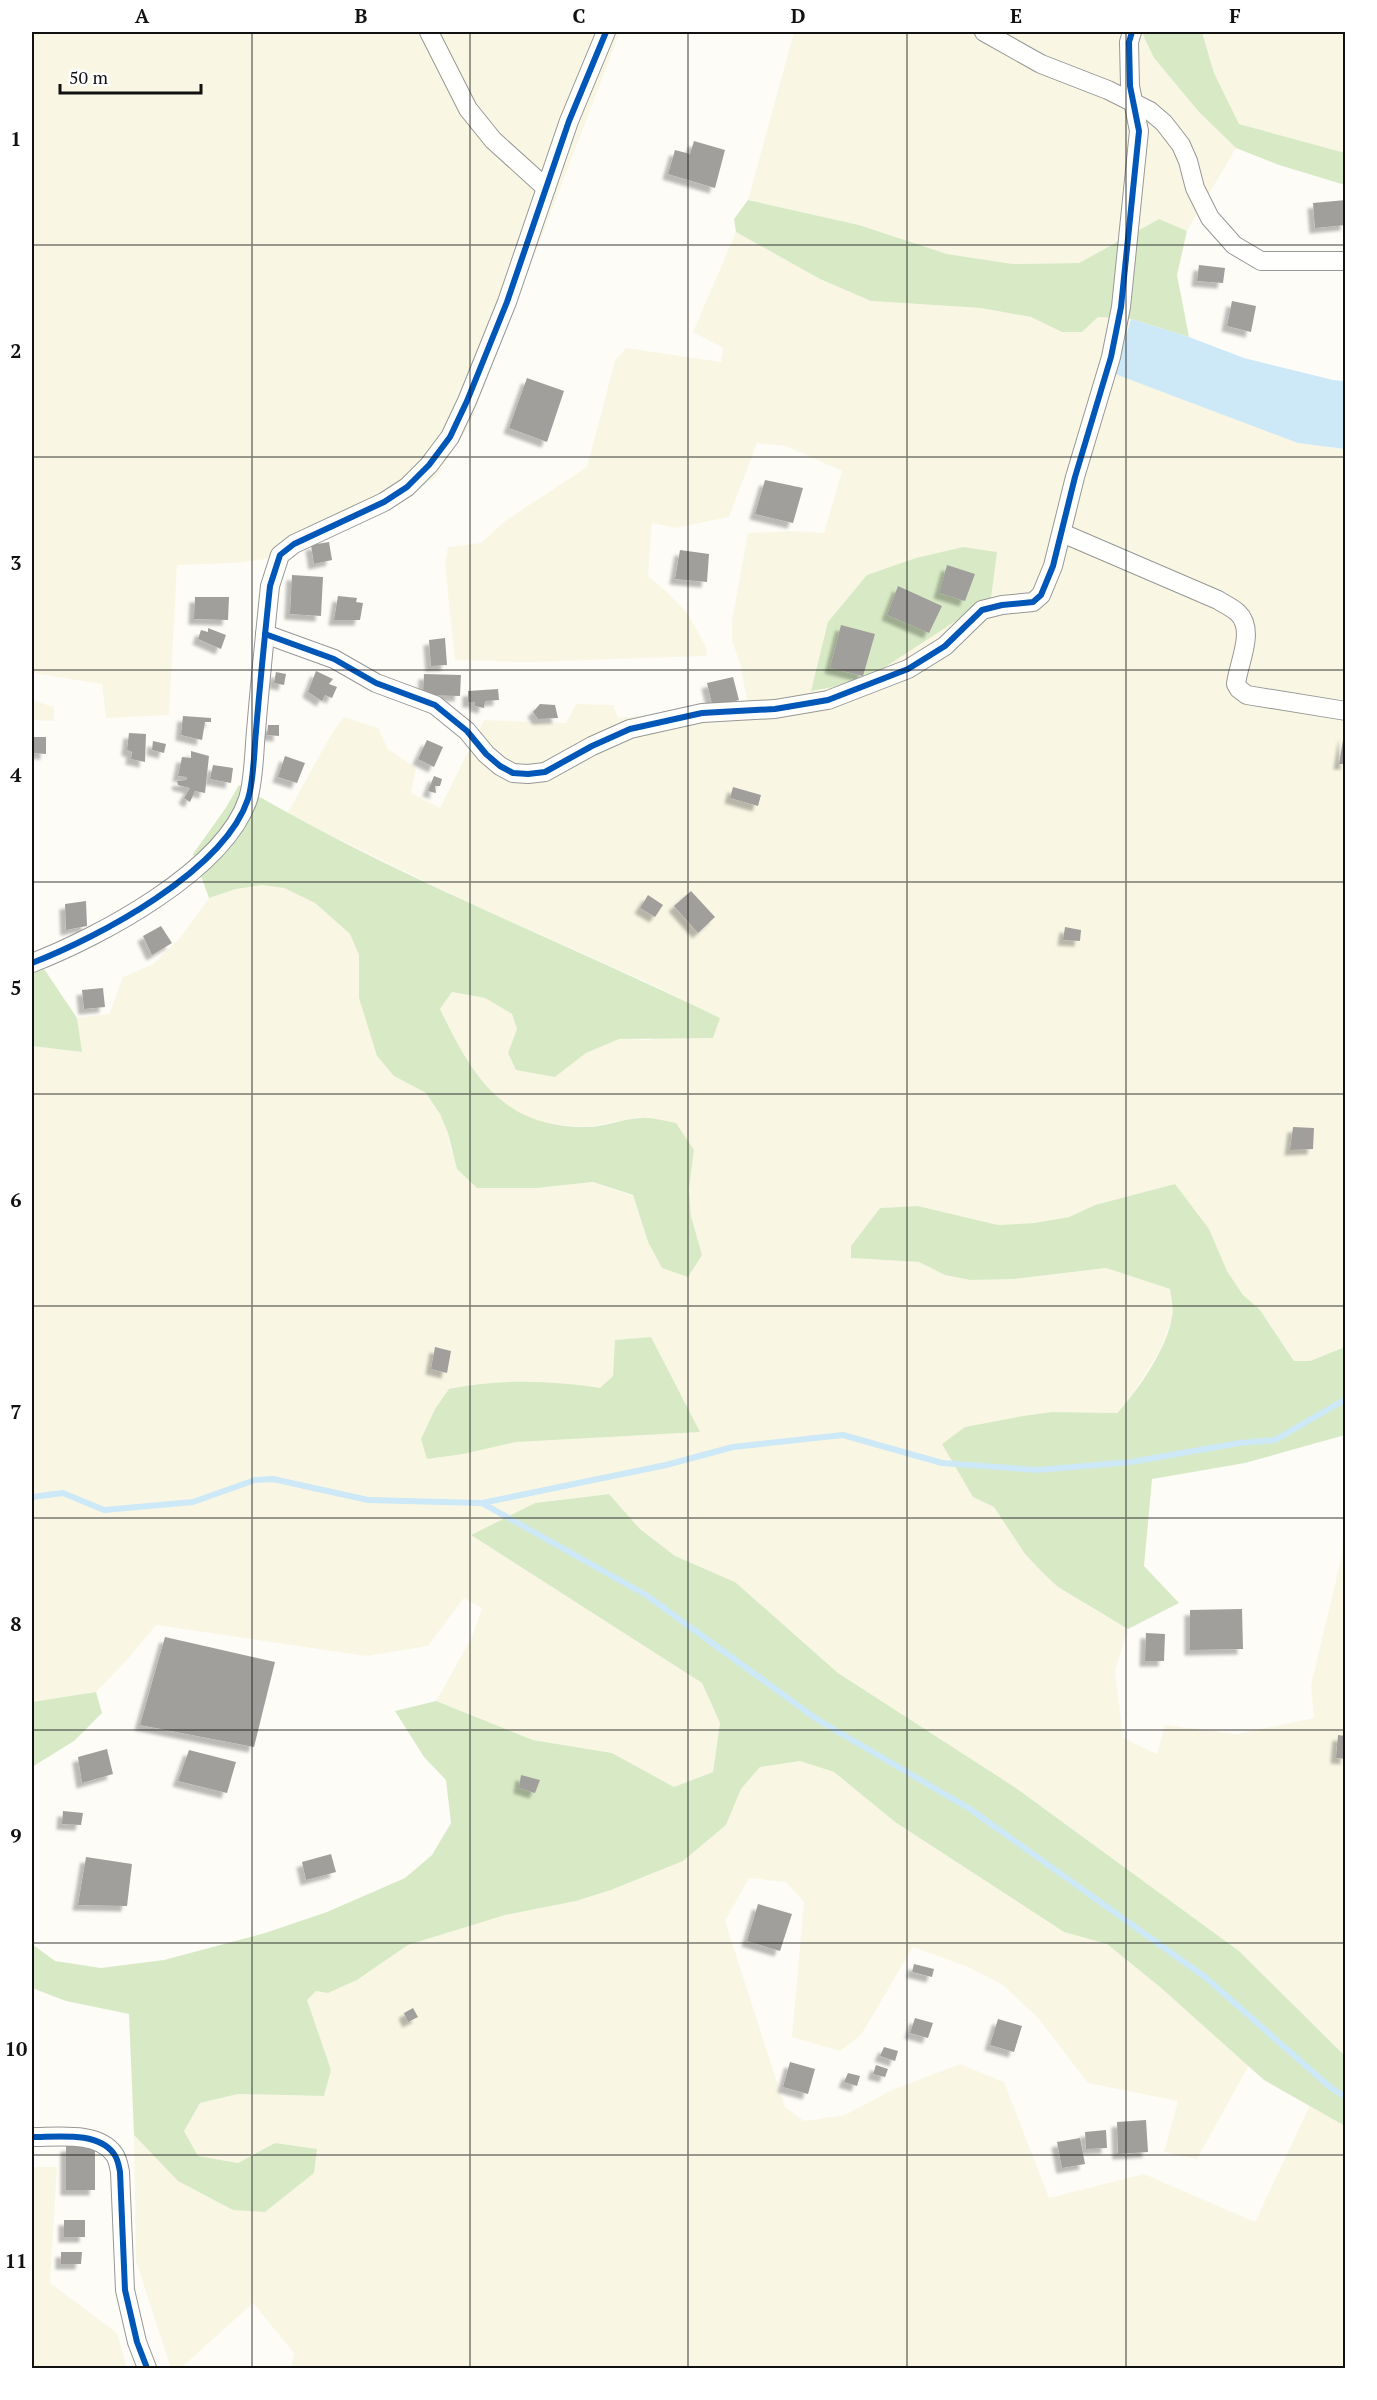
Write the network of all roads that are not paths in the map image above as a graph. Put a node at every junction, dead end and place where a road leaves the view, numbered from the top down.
1 (429, 32) edge
2 (606, 32) edge
3 (984, 32) edge
4 (1131, 32) edge
5 (1134, 104) junction
6 (546, 188) junction
7 (1346, 261) edge
8 (1062, 533) junction
9 (265, 634) junction
10 (1346, 711) edge
11 (32, 963) edge
12 (32, 2137) edge
13 (147, 2368) edge

1 - 6 street
2 - 6 street
3 - 5 street
4 - 5 street
5 - 7 street
5 - 8 street
6 - 9 street
8 - 9 street
8 - 10 street
9 - 11 street
12 - 13 street

